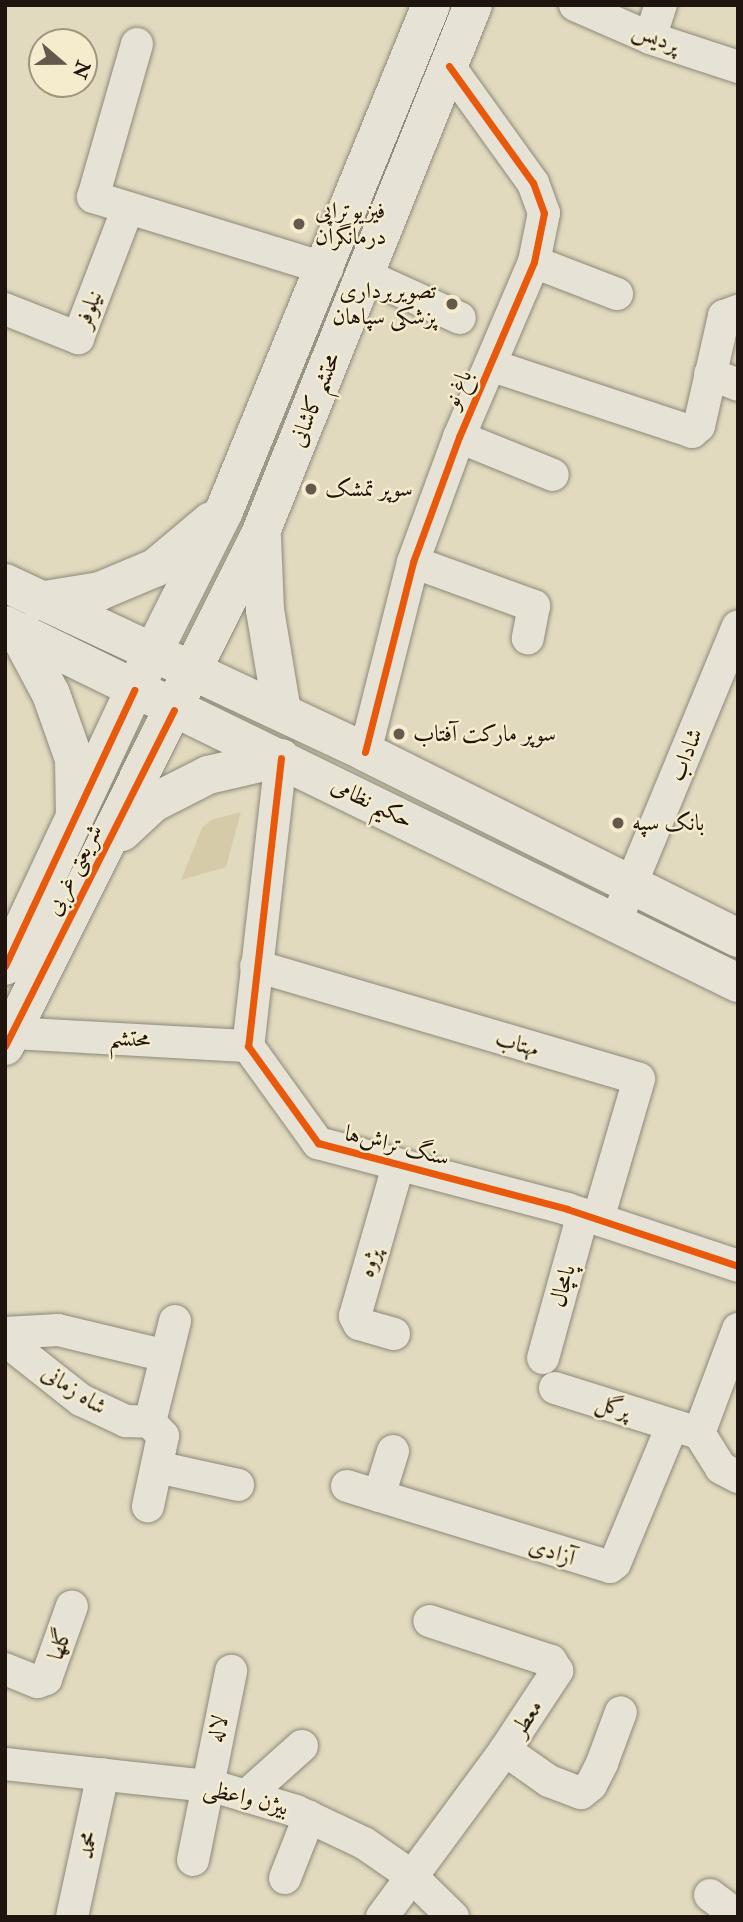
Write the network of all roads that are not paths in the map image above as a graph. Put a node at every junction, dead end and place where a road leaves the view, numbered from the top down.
1 (431, 5) edge
2 (473, 5) edge
3 (575, 5) edge
4 (661, 5) edge
5 (650, 38) junction
6 (137, 44) dead end
7 (449, 66) junction
8 (738, 67) edge
9 (364, 178) junction
10 (397, 195) junction
11 (128, 208) junction
12 (534, 262) junction
13 (327, 269) junction
14 (365, 275) junction
15 (617, 294) dead end
16 (5, 309) edge
17 (738, 311) edge
18 (460, 318) dead end
19 (490, 365) junction
20 (724, 380) edge
21 (459, 437) junction
22 (553, 475) dead end
23 (224, 511) junction
24 (261, 533) junction
25 (413, 562) junction
26 (5, 583) edge
27 (21, 619) edge
28 (738, 626) edge
29 (528, 638) dead end
30 (152, 655) junction
31 (192, 673) junction
32 (134, 690) junction
33 (174, 709) junction
34 (282, 712) junction
35 (365, 752) junction
36 (281, 758) junction
37 (75, 823) junction
38 (108, 846) junction
39 (634, 883) junction
40 (615, 923) junction
41 (738, 938) edge
42 (5, 966) edge
43 (256, 966) junction
44 (738, 984) edge
45 (8, 1040) edge
46 (248, 1046) junction
47 (398, 1166) junction
48 (590, 1216) junction
49 (738, 1266) edge
50 (175, 1321) dead end
51 (738, 1329) edge
52 (5, 1333) edge
53 (394, 1334) dead end
54 (5, 1340) edge
55 (166, 1356) junction
56 (542, 1359) dead end
57 (555, 1388) dead end
58 (150, 1422) junction
59 (685, 1429) junction
60 (393, 1451) dead end
61 (158, 1467) junction
62 (738, 1477) edge
63 (238, 1485) dead end
64 (347, 1486) dead end
65 (379, 1496) junction
66 (148, 1506) dead end
67 (72, 1606) dead end
68 (429, 1621) dead end
69 (5, 1669) edge
70 (231, 1671) dead end
71 (621, 1712) dead end
72 (303, 1746) dead end
73 (505, 1750) junction
74 (5, 1764) edge
75 (103, 1774) junction
76 (206, 1786) junction
77 (246, 1796) junction
78 (309, 1817) junction
79 (193, 1860) dead end
80 (410, 1875) junction
81 (285, 1878) dead end
82 (709, 1895) dead end
83 (738, 1916) edge
84 (72, 1917) edge
85 (382, 1917) edge
86 (453, 1917) edge

1 - 9 main road, محتشم کاشانی
2 - 7 main road, محتشم کاشانی
3 - 5 street, پردیس
4 - 5 street
5 - 8 street, پردیس
6 - 11 street
7 - 10 main road, محتشم کاشانی
7 - 12 street, باغ نو
9 - 10 main road
9 - 13 main road, محتشم کاشانی
10 - 14 main road, محتشم کاشانی
11 - 13 street
11 - 16 street, نیلوفر
12 - 15 street
12 - 19 street, باغ نو
13 - 23 main road, محتشم کاشانی
14 - 18 street
14 - 24 main road, محتشم کاشانی
17 - 20 street
19 - 20 street
19 - 21 street, باغ نو
21 - 22 street
21 - 25 street, باغ نو
23 - 27 main road
23 - 30 main road, محتشم کاشانی
24 - 31 main road, محتشم کاشانی
24 - 34 main road
25 - 29 street
25 - 35 street, باغ نو
26 - 27 main road, حکیم نظامی
27 - 30 main road, حکیم نظامی
27 - 32 main road, حکیم نظامی
27 - 37 main road
28 - 39 street, شاداب
30 - 31 main road, حکیم نظامی
30 - 32 main road, شریعتی غربی
31 - 33 main road, شریعتی غربی
31 - 34 main road, حکیم نظامی
32 - 33 main road, حکیم نظامی
32 - 37 main road, شریعتی غربی
33 - 36 main road, حکیم نظامی
33 - 38 main road, شریعتی غربی
34 - 35 main road, حکیم نظامی
35 - 39 main road, حکیم نظامی
36 - 38 main road
36 - 40 main road, حکیم نظامی
36 - 43 street
37 - 42 main road, شریعتی غربی
38 - 45 main road, شریعتی غربی
39 - 40 street, شاداب
39 - 41 main road, حکیم نظامی
40 - 44 main road, حکیم نظامی
43 - 46 street
43 - 48 street, مهتاب
45 - 46 street, محتشم
46 - 47 street, سنگ تراش‌ها
47 - 48 street, سنگ تراش‌ها
47 - 53 street, پژوه
48 - 49 street, سنگ تراش‌ها
48 - 56 street, پامچال
50 - 55 street
51 - 59 street
52 - 55 street, شاه زمانی
54 - 58 street, شاه زمانی
55 - 58 street
57 - 59 street, پرگل
58 - 61 street
59 - 62 street
59 - 65 street, آزادی
60 - 65 street
61 - 63 street
61 - 66 street
64 - 65 street, آزادی
67 - 69 street, گلها
68 - 73 street, معطر
70 - 76 street, لاله
71 - 73 street
72 - 77 street
73 - 80 street, معطر
74 - 75 street, بیژن واعظی
75 - 76 street, بیژن واعظی
75 - 84 street, محمد
76 - 77 street, بیژن واعظی
76 - 79 street, لاله
77 - 78 street, بیژن واعظی
78 - 80 street, بیژن واعظی
78 - 81 street
80 - 85 street, معطر
80 - 86 street, بیژن واعظی
82 - 83 street

